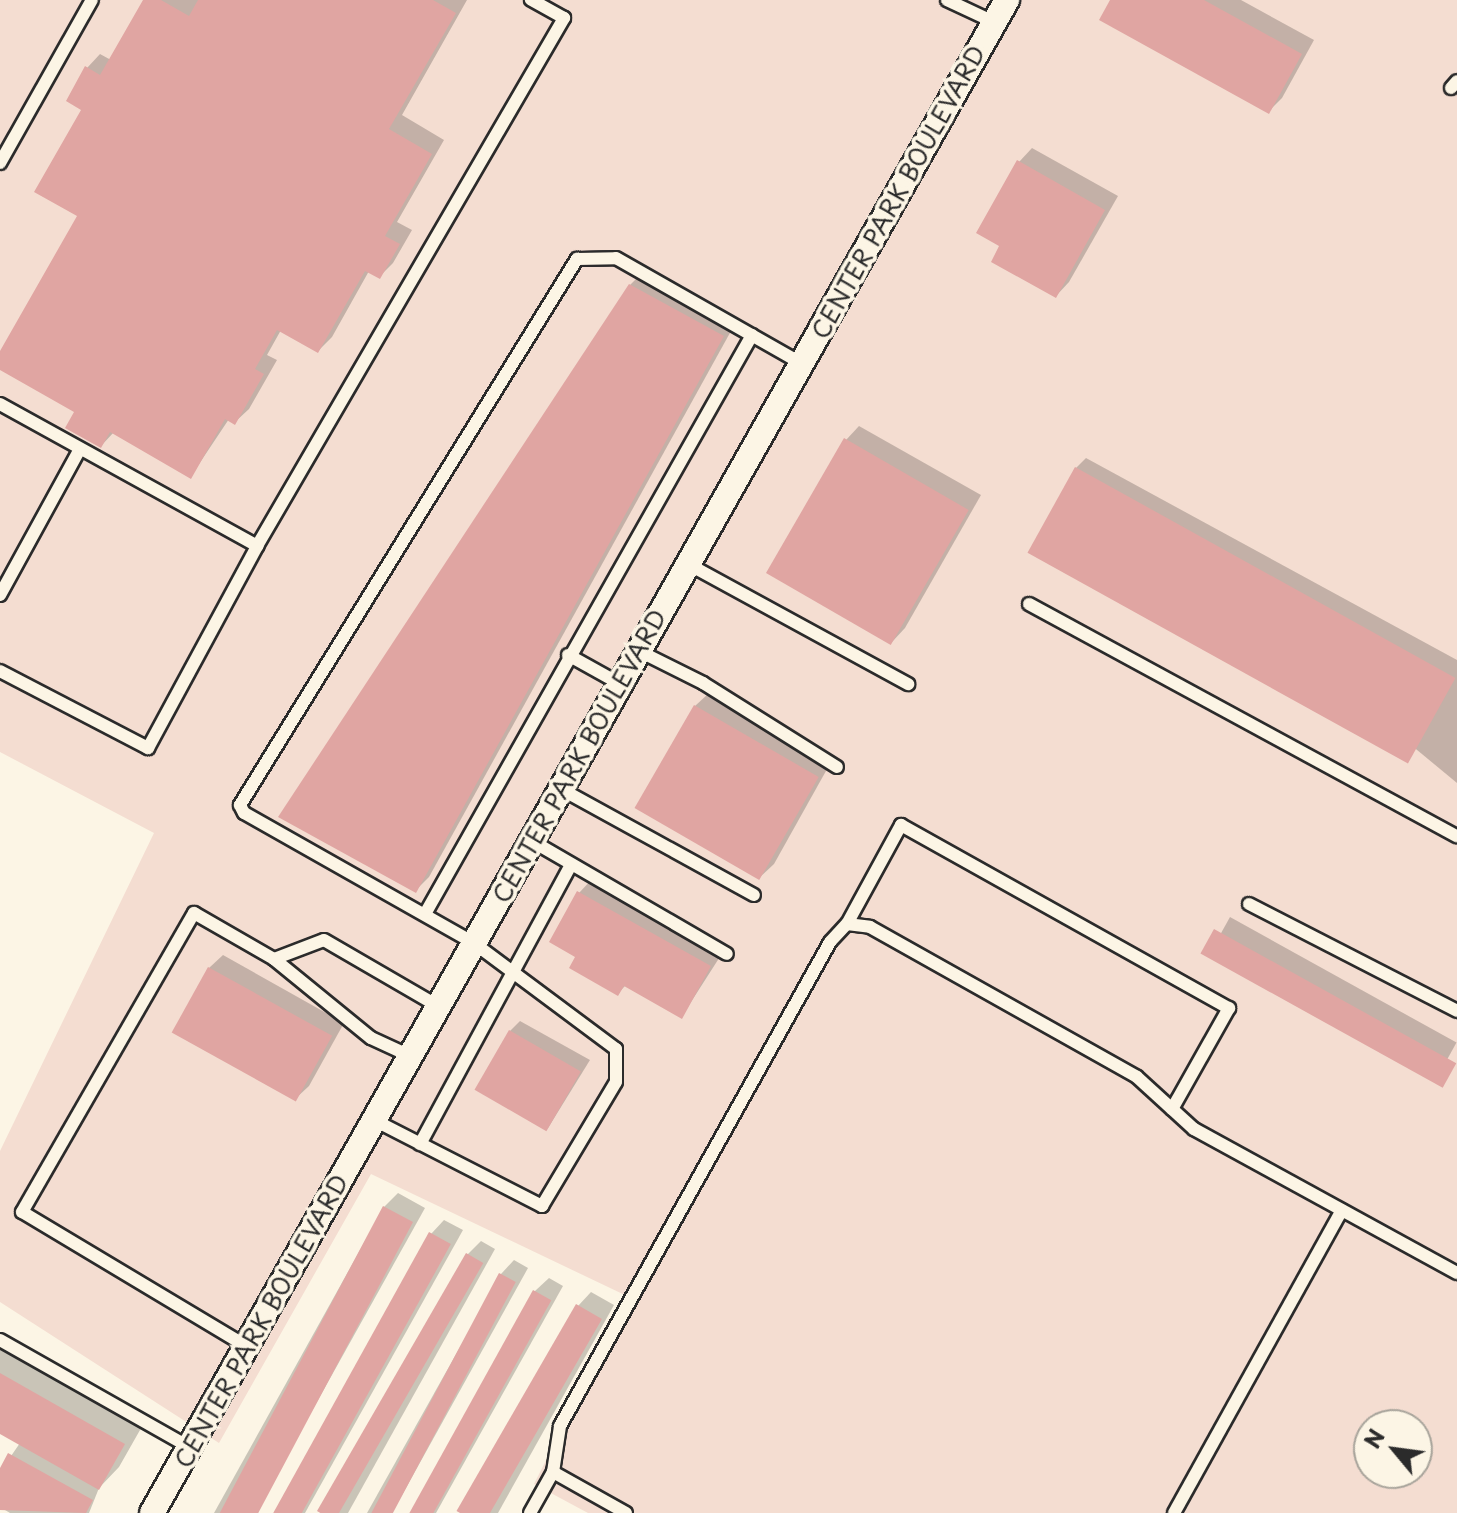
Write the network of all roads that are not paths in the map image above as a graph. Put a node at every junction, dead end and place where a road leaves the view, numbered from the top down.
1 (92, 0) edge
2 (531, 0) edge
3 (947, 0) edge
4 (1007, 0) edge
5 (994, 22) junction
6 (0, 163) edge
7 (752, 335) junction
8 (801, 363) junction
9 (0, 404) edge
10 (80, 449) junction
11 (257, 546) junction
12 (688, 564) junction
13 (0, 595) edge
14 (1029, 604) dead end
15 (639, 651) junction
16 (568, 655) junction
17 (0, 671) edge
18 (620, 684) junction
19 (908, 684) dead end
20 (837, 767) dead end
21 (561, 789) junction
22 (1457, 836) edge
23 (532, 841) junction
24 (571, 865) junction
25 (754, 895) dead end
26 (1249, 904) dead end
27 (425, 914) junction
28 (847, 924) junction
29 (474, 943) junction
30 (727, 954) dead end
31 (274, 959) junction
32 (516, 974) junction
33 (438, 1006) junction
34 (1457, 1011) edge
35 (410, 1056) junction
36 (1172, 1109) junction
37 (374, 1120) junction
38 (420, 1144) junction
39 (1342, 1210) junction
40 (1457, 1273) edge
41 (0, 1340) edge
42 (246, 1346) junction
43 (189, 1447) junction
44 (553, 1472) junction
45 (606, 1508) edge
46 (152, 1513) edge
47 (530, 1513) edge
48 (626, 1513) edge
49 (1174, 1513) edge

1 - 6 lane
2 - 11 lane
3 - 5 lane
4 - 5 street, CENTER PARK BOULEVARD
5 - 8 street, CENTER PARK BOULEVARD
7 - 8 lane
7 - 16 lane
7 - 27 lane
8 - 12 street, CENTER PARK BOULEVARD
9 - 10 lane
10 - 11 lane
10 - 13 lane
11 - 17 lane
12 - 15 street, CENTER PARK BOULEVARD
12 - 19 lane
14 - 22 lane
15 - 18 street, CENTER PARK BOULEVARD
15 - 20 lane
16 - 18 lane
16 - 27 lane
18 - 21 street, CENTER PARK BOULEVARD
21 - 23 street, CENTER PARK BOULEVARD
21 - 25 lane
23 - 24 lane
23 - 29 street, CENTER PARK BOULEVARD
24 - 30 lane
24 - 32 lane
26 - 34 lane
27 - 29 lane
28 - 36 lane
28 - 36 lane
28 - 44 lane
29 - 32 lane
29 - 33 street, CENTER PARK BOULEVARD
31 - 33 lane
31 - 35 lane
31 - 42 lane
32 - 38 lane
32 - 38 lane
33 - 35 street, CENTER PARK BOULEVARD
35 - 37 street, CENTER PARK BOULEVARD
36 - 39 lane
37 - 38 lane
37 - 42 street, CENTER PARK BOULEVARD
39 - 40 lane
39 - 49 lane
41 - 43 lane
42 - 43 street, CENTER PARK BOULEVARD
43 - 46 street, CENTER PARK BOULEVARD
44 - 45 lane
44 - 47 lane
45 - 48 lane

